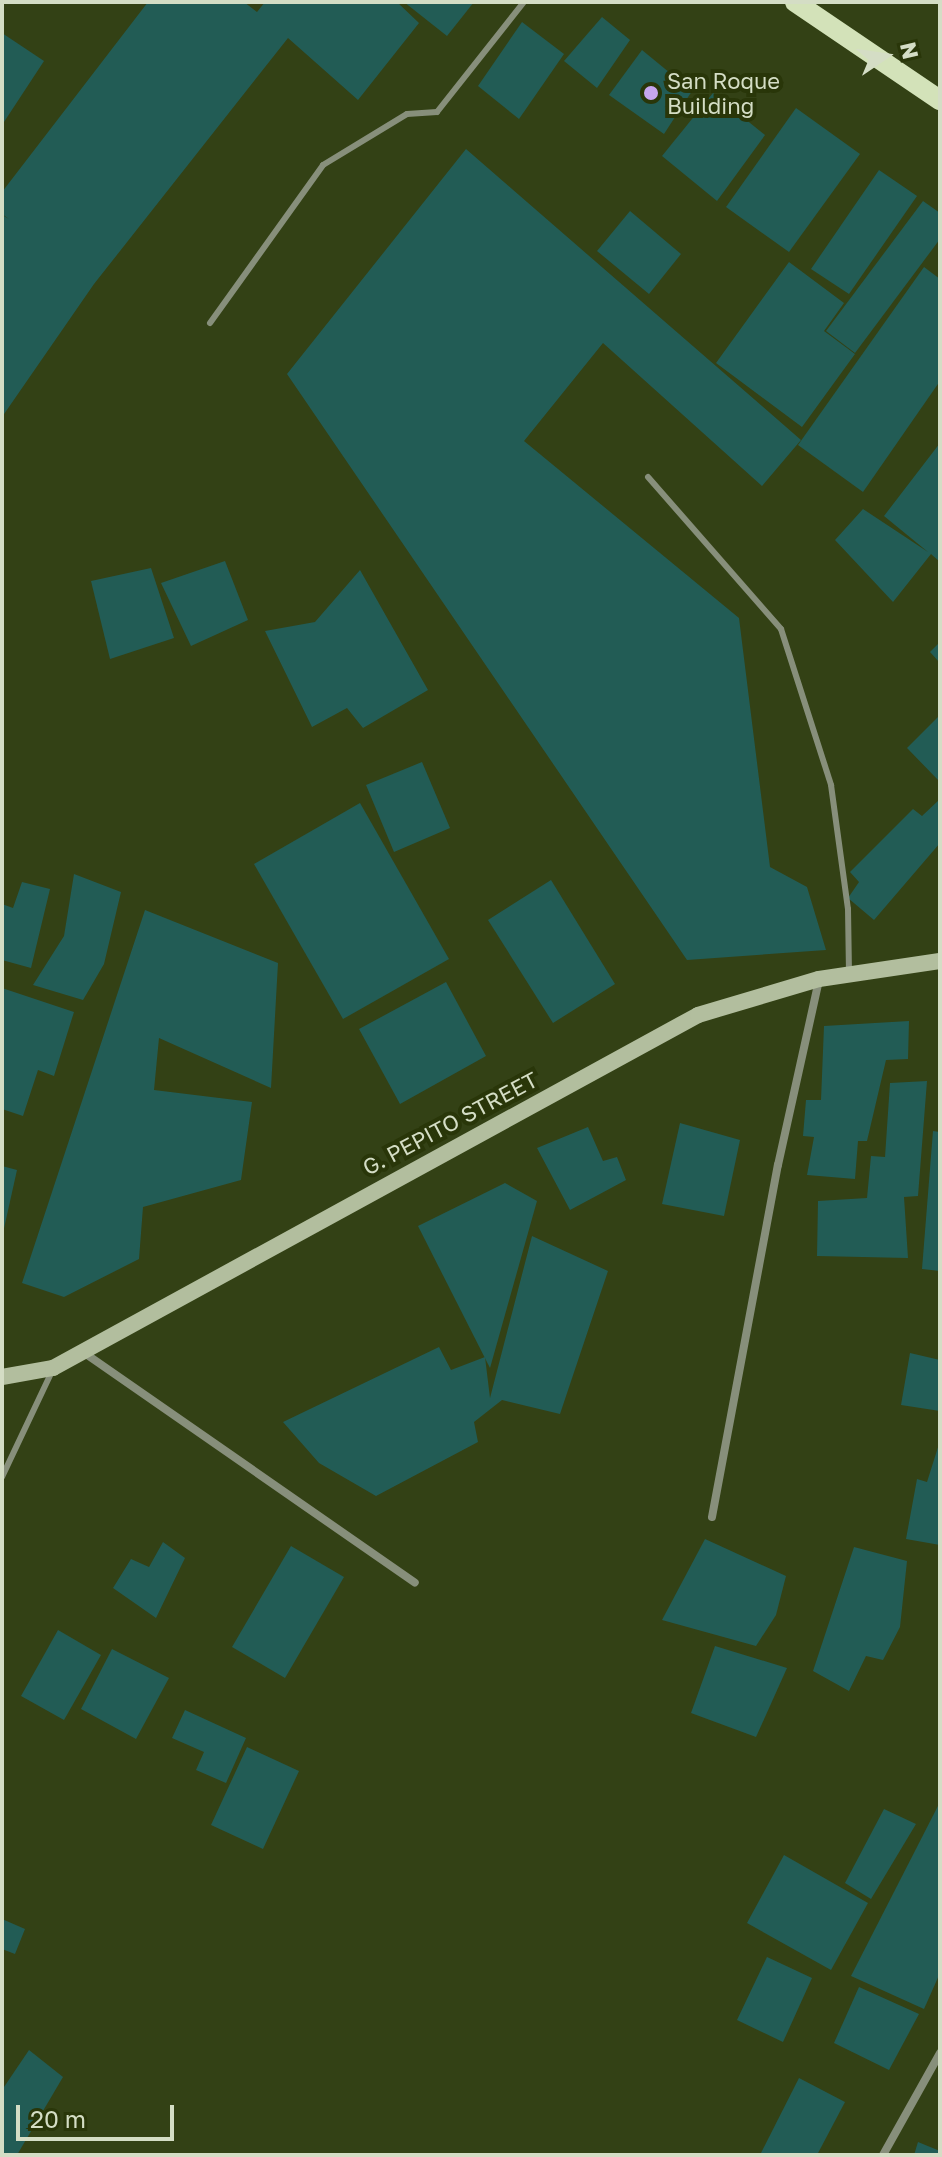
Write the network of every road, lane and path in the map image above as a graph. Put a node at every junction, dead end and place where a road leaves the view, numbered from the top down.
1 (524, 2) edge
2 (795, 2) edge
3 (940, 100) edge
4 (210, 323) dead end
5 (648, 477) dead end
6 (940, 961) edge
7 (849, 974) junction
8 (819, 979) junction
9 (83, 1352) junction
10 (53, 1368) junction
11 (2, 1377) edge
12 (2, 1477) edge
13 (712, 1517) dead end
14 (415, 1583) dead end
15 (940, 2053) edge
16 (883, 2155) edge

1 - 4 lane
2 - 3 main road
5 - 7 lane
6 - 7 street, G. PEPITO STREET
7 - 8 street, G. PEPITO STREET
8 - 9 street, G. PEPITO STREET
8 - 13 street
9 - 10 street, G. PEPITO STREET
9 - 14 street
10 - 11 street, G. PEPITO STREET
10 - 12 lane
15 - 16 street

